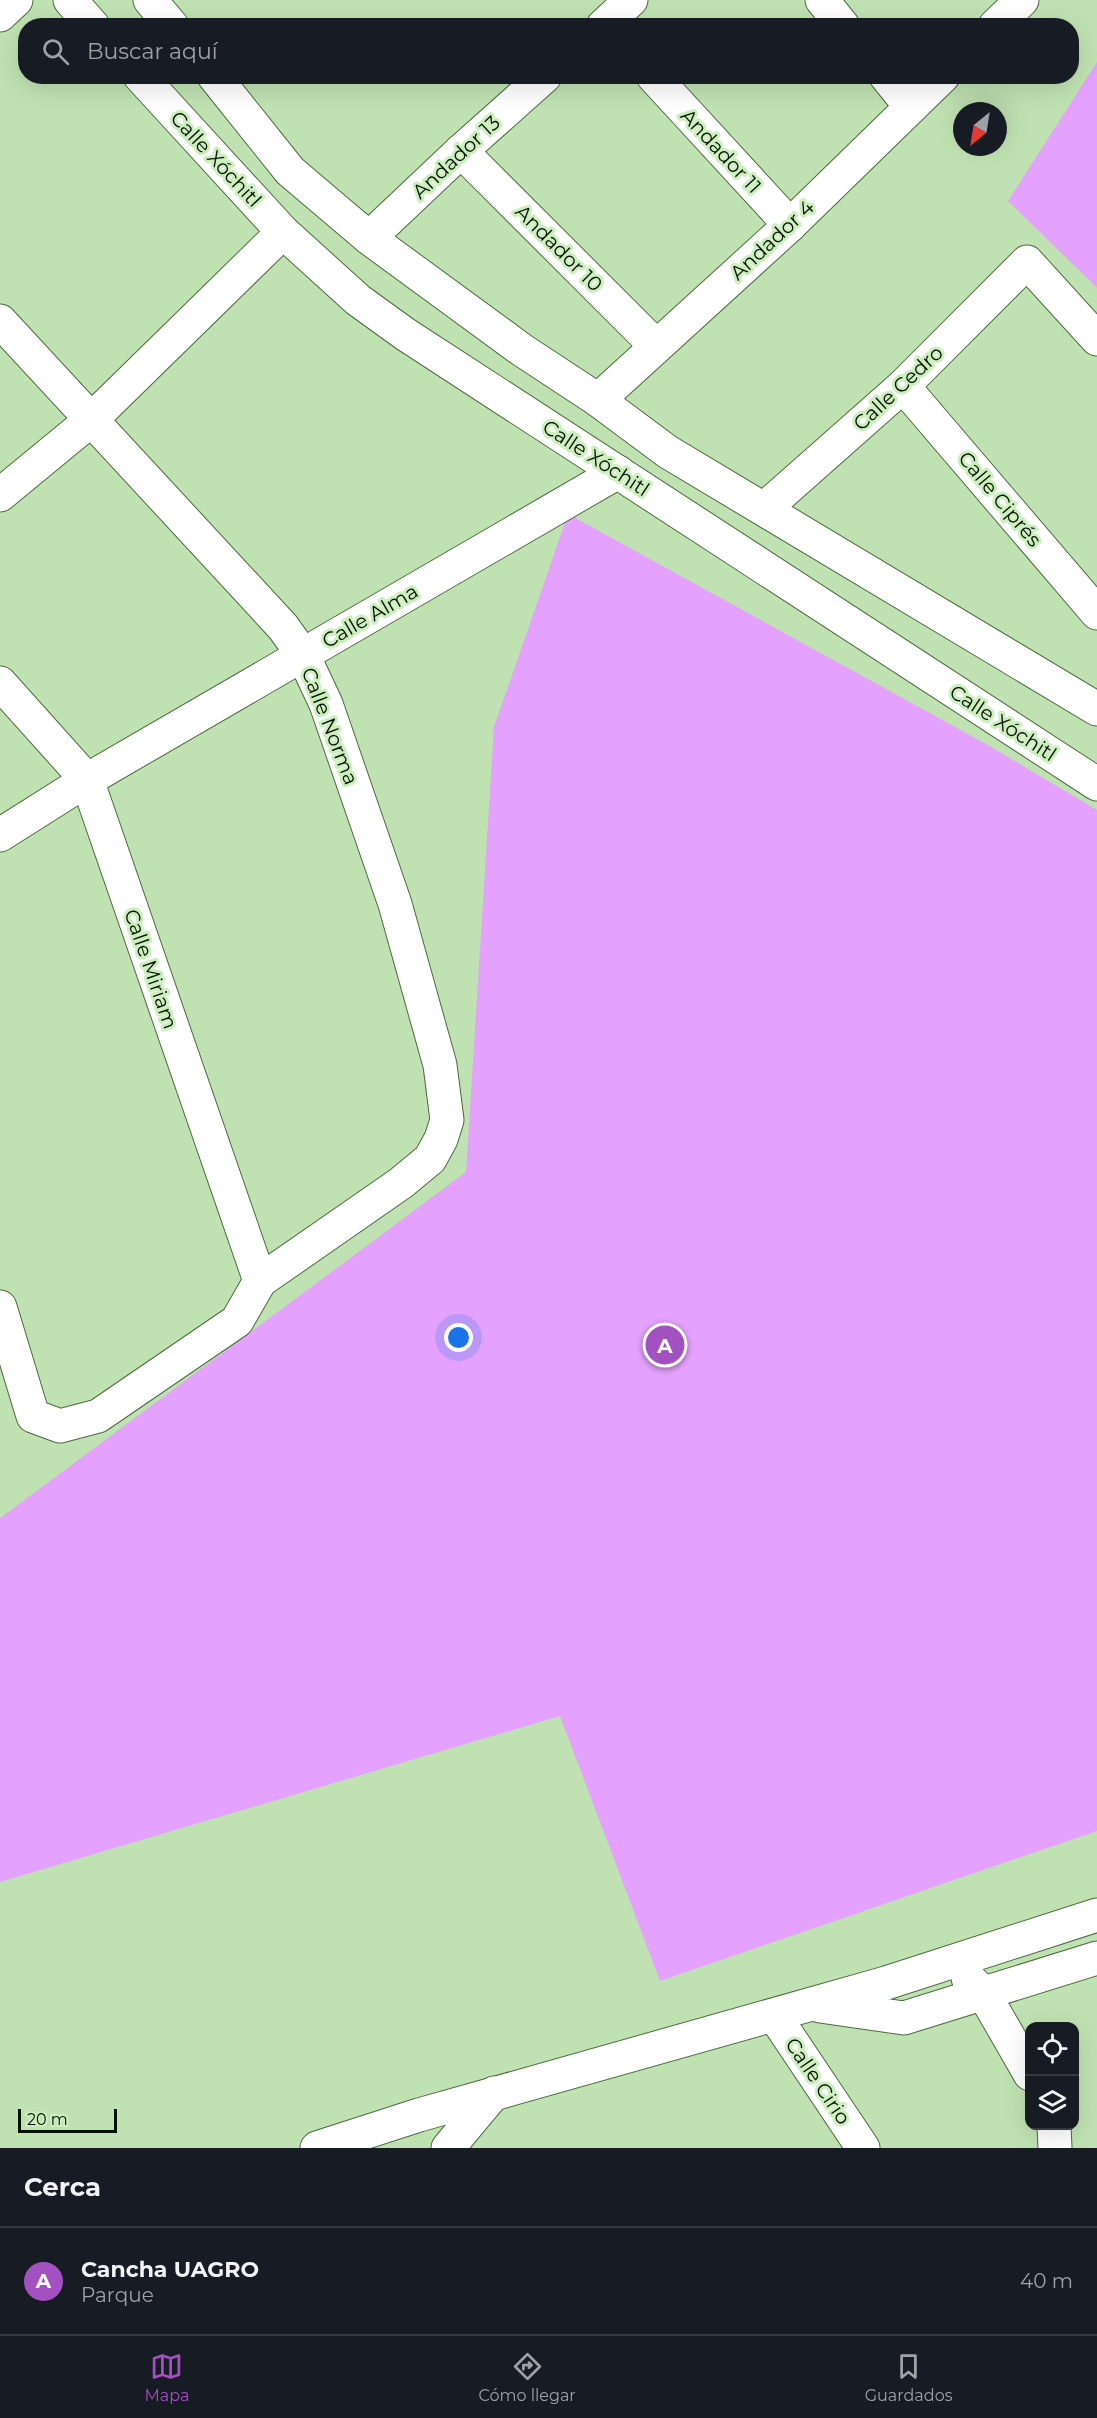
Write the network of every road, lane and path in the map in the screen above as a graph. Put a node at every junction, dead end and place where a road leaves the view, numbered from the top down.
1 (16, 0) edge
2 (69, 0) edge
3 (150, 0) edge
4 (631, 0) edge
5 (822, 0) edge
6 (1022, 0) edge
7 (0, 15) edge
8 (86, 18) edge
9 (165, 18) edge
10 (612, 18) edge
11 (837, 18) edge
12 (1003, 18) edge
13 (147, 84) edge
14 (220, 84) edge
15 (536, 84) edge
16 (660, 84) edge
17 (892, 84) edge
18 (935, 84) edge
19 (911, 107) junction
20 (461, 151) junction
21 (790, 225) junction
22 (283, 232) junction
23 (369, 238) junction
24 (0, 321) edge
25 (1097, 339) edge
26 (656, 346) junction
27 (903, 386) junction
28 (598, 400) junction
29 (91, 420) junction
30 (618, 472) junction
31 (0, 495) edge
32 (764, 509) junction
33 (1097, 613) edge
34 (303, 655) junction
35 (0, 683) edge
36 (1097, 709) edge
37 (87, 780) junction
38 (1097, 784) edge
39 (0, 835) edge
40 (260, 1281) junction
41 (0, 1307) edge
42 (1097, 1916) edge
43 (1097, 1958) edge
44 (951, 1961) junction
45 (984, 1994) junction
46 (810, 2005) junction
47 (774, 2015) junction
48 (1025, 2067) edge
49 (494, 2093) junction
50 (1054, 2130) edge
51 (317, 2148) edge
52 (448, 2148) edge
53 (863, 2148) edge
54 (1054, 2148) edge

1 - 7 street
2 - 8 street
3 - 9 street
4 - 10 street
5 - 11 street
6 - 12 street
13 - 22 street, Calle Xóchitl
14 - 23 street
15 - 20 street, Andador 13
16 - 21 street, Andador 11
17 - 19 street
18 - 19 street, Andador 4
19 - 21 street, Andador 4
20 - 23 street, Andador 13
20 - 26 street, Andador 10
21 - 26 street, Andador 4
22 - 29 street
22 - 30 street, Calle Xóchitl
23 - 28 street
24 - 29 street, Calle Norma
25 - 27 street, Calle Cedro
26 - 28 street, Andador 4
27 - 32 street, Calle Cedro
27 - 33 street, Calle Ciprés
28 - 32 street
29 - 31 street
29 - 34 street, Calle Norma
30 - 34 street, Calle Alma
30 - 38 street, Calle Xóchitl
32 - 36 street
34 - 37 street, Calle Alma
34 - 40 street, Calle Norma
35 - 37 street, Calle Miriam
37 - 39 street, Calle Alma
37 - 40 street, Calle Miriam
40 - 41 street
42 - 44 street
43 - 45 street
44 - 45 street
44 - 46 street
45 - 46 street
45 - 48 street
46 - 47 street
47 - 49 street
47 - 53 street, Calle Cirio
49 - 51 street
49 - 52 street
50 - 54 street

